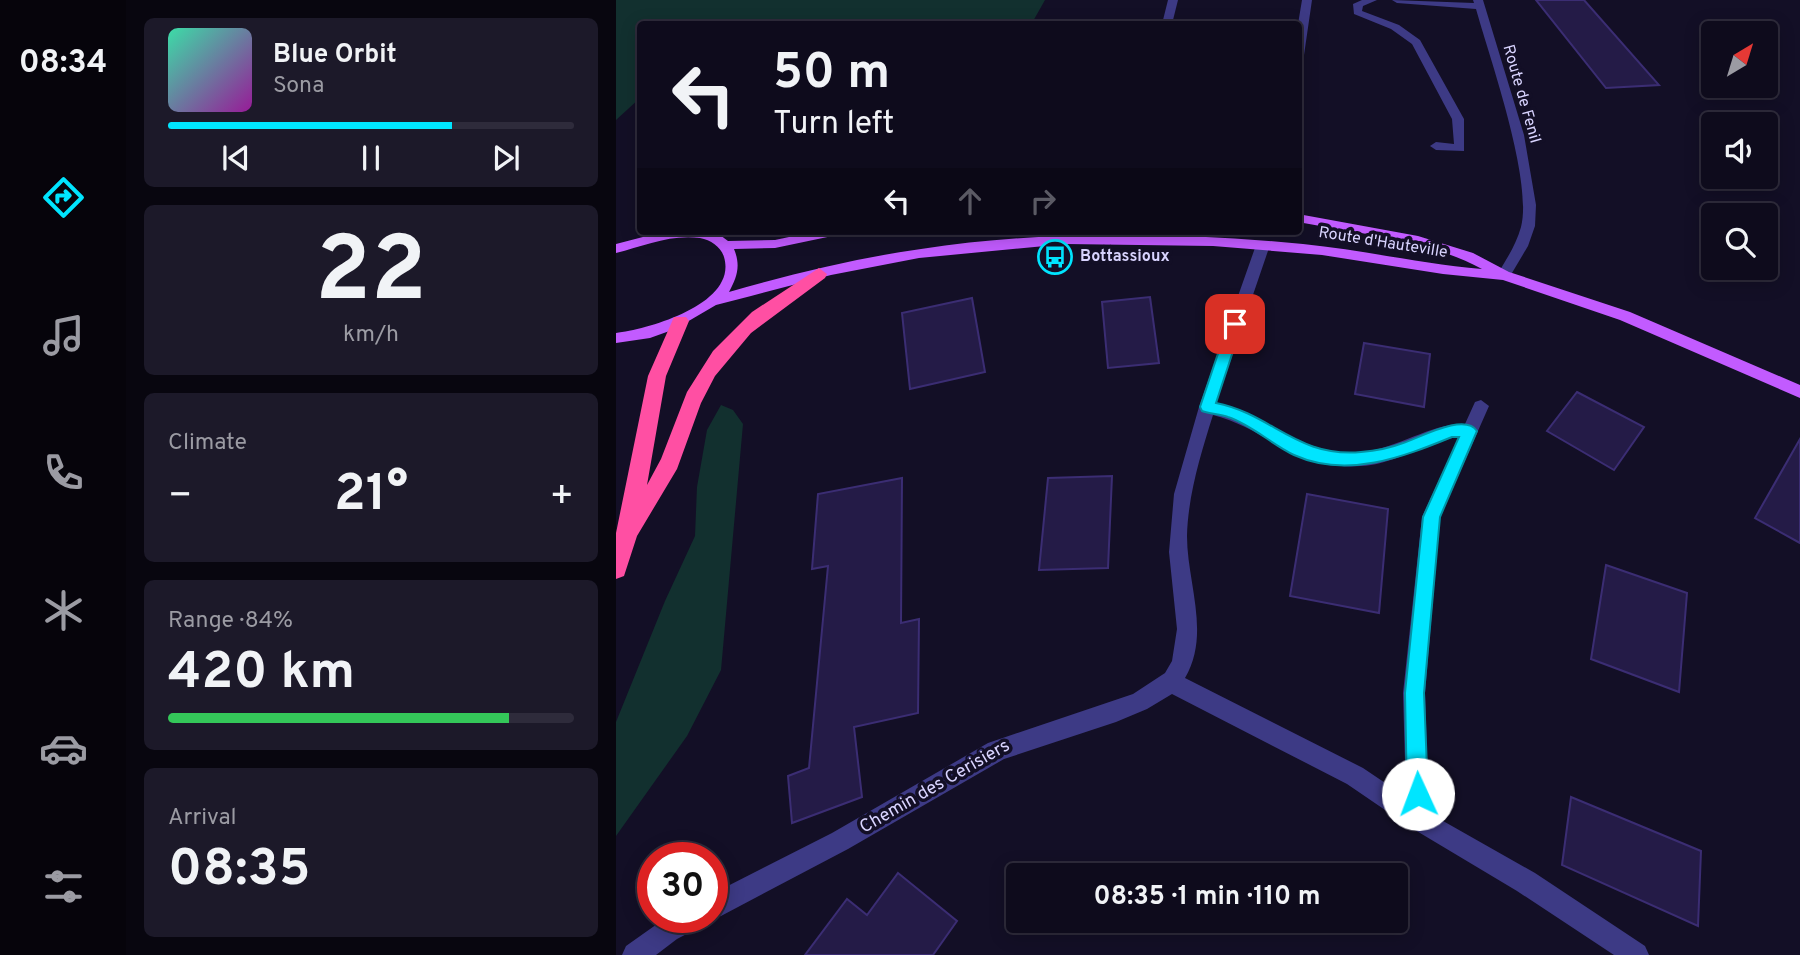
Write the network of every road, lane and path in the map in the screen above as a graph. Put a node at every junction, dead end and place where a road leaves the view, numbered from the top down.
1 (1173, 0) edge
2 (1307, 0) edge
3 (1372, 0) edge
4 (1397, 0) edge
5 (1479, 3) edge
6 (1168, 21) edge
7 (1302, 34) edge
8 (1436, 146) dead end
9 (1302, 219) edge
10 (666, 235) edge
11 (689, 235) edge
12 (818, 235) edge
13 (1261, 238) edge
14 (722, 245) junction
15 (616, 249) edge
16 (820, 274) junction
17 (1504, 275) junction
18 (711, 302) junction
19 (680, 321) junction
20 (616, 338) edge
21 (1800, 392) edge
22 (1480, 406) dead end
23 (1207, 407) junction
24 (1469, 431) junction
25 (627, 533) junction
26 (616, 569) edge
27 (1171, 682) junction
28 (1418, 819) junction
29 (728, 899) edge
30 (664, 933) edge
31 (635, 955) edge
32 (1636, 955) edge

1 - 6 street
2 - 7 street
3 - 8 street
4 - 5 street
5 - 17 street, Route de Fenil
9 - 17 main road, Route d'Hauteville
10 - 15 main road
11 - 14 main road
12 - 14 main road
13 - 16 main road, Route d'Hauteville
13 - 17 main road, Route d'Hauteville
13 - 23 street
14 - 18 main road
16 - 18 main road, Route d'Hauteville
16 - 25 highway
17 - 21 main road
18 - 19 main road
19 - 20 main road
19 - 25 highway
22 - 24 street
23 - 24 street
23 - 27 street
24 - 28 street
25 - 26 highway
27 - 28 street
27 - 29 street, Chemin des Cerisiers
28 - 32 street
30 - 31 street

